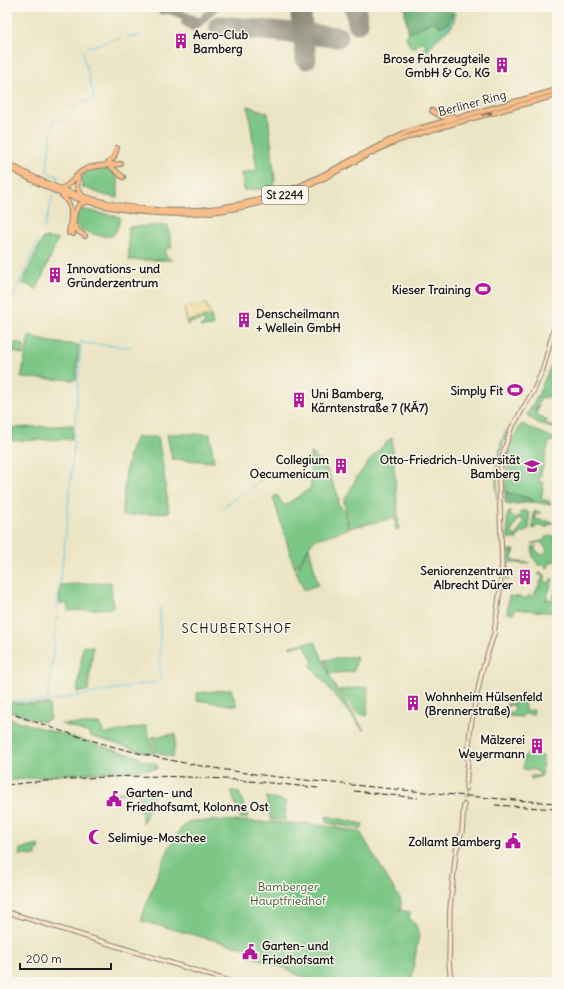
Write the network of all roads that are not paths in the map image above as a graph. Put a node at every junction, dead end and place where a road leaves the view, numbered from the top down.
1 (557, 90) edge
2 (557, 95) edge
3 (432, 111) dead end
4 (458, 117) junction
5 (395, 140) junction
6 (117, 148) dead end
7 (7, 163) edge
8 (121, 164) dead end
9 (7, 166) edge
10 (108, 166) junction
11 (78, 175) junction
12 (123, 177) dead end
13 (59, 190) junction
14 (86, 199) junction
15 (74, 224) junction
16 (84, 236) dead end
17 (557, 317) edge
18 (466, 788) tunnel mouth
19 (464, 805) tunnel mouth
20 (7, 912) edge
21 (232, 982) edge
22 (451, 982) edge

1 - 4 main road, Berliner Ring / St 2244
5 -> 2 main road, Berliner Ring / St 2244
3 - 4 main road
4 - 5 main road, Berliner Ring / St 2244
5 - 14 main road, St 2244
6 - 10 main road
7 - 13 main road, St 2244
8 - 10 main road
9 - 13 main road, St 2244
10 - 11 main road
10 - 12 main road
11 - 13 main road
11 - 14 main road
13 - 14 main road, St 2244
13 - 15 main road
14 - 15 main road
15 - 16 main road
17 - 18 main road
19 - 22 main road
20 - 21 main road

